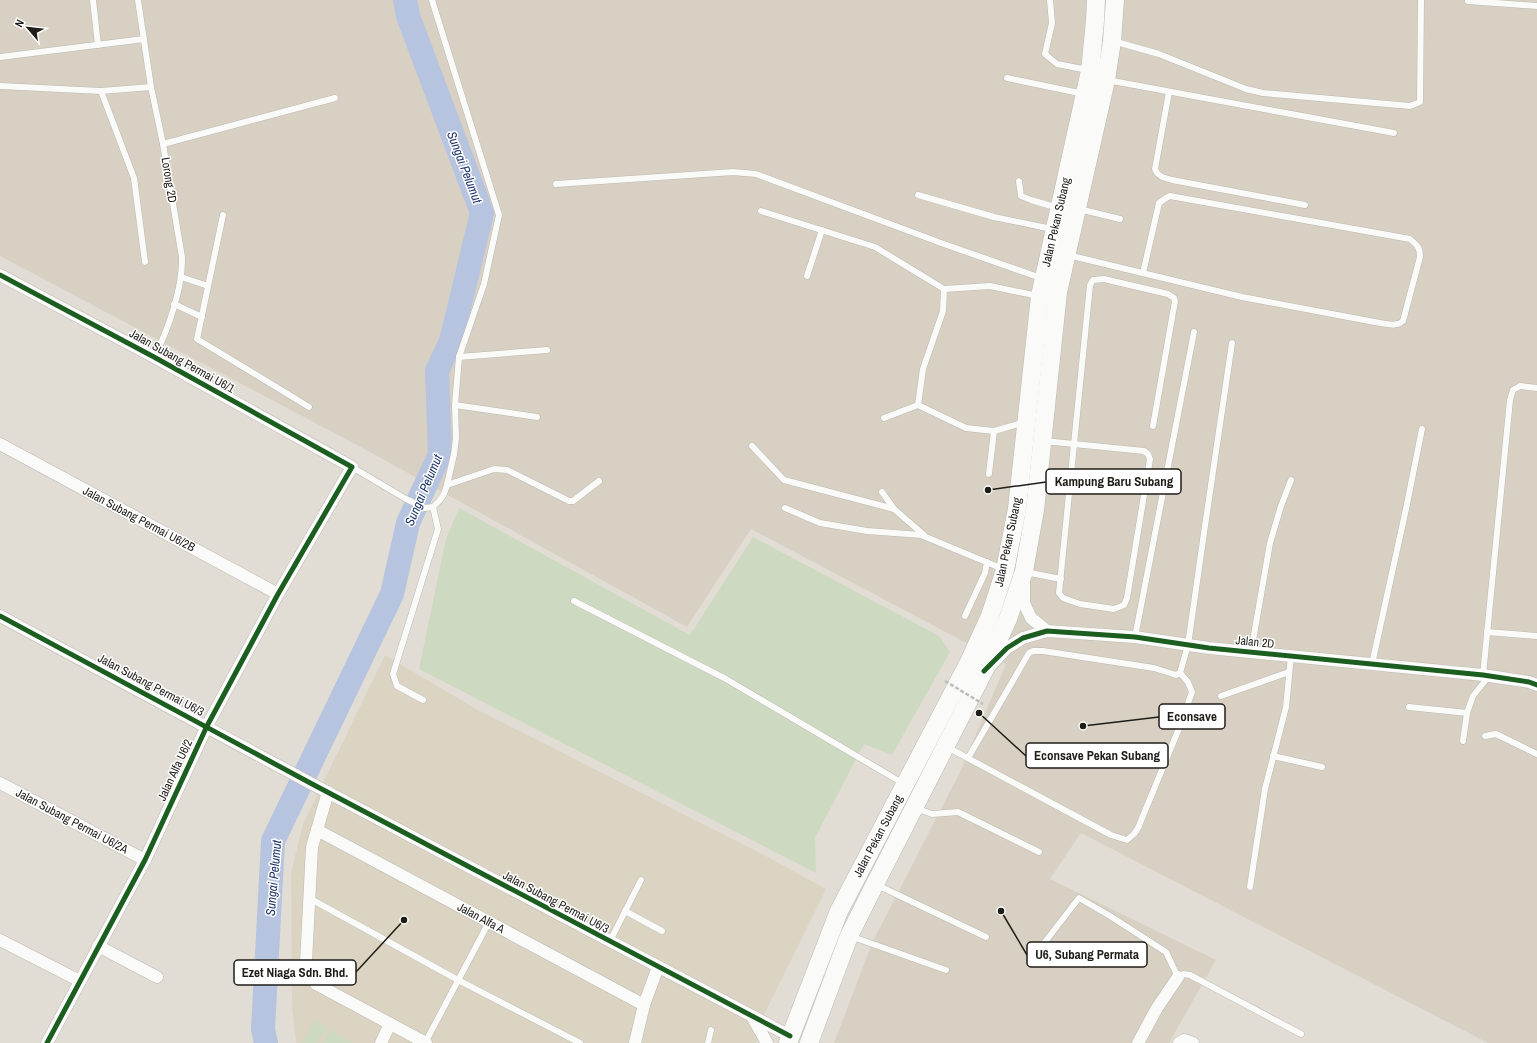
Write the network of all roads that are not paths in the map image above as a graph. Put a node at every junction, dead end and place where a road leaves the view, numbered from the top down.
1 (93, 0) edge
2 (138, 0) edge
3 (432, 0) edge
4 (1050, 0) edge
5 (1096, 0) edge
6 (1115, 0) edge
7 (1421, 0) edge
8 (1468, 1) dead end
9 (1537, 6) edge
10 (144, 39) junction
11 (1112, 41) junction
12 (98, 45) junction
13 (0, 57) edge
14 (1090, 71) junction
15 (1007, 78) dead end
16 (1106, 80) junction
17 (0, 86) edge
18 (151, 87) junction
19 (101, 91) junction
20 (1169, 92) junction
21 (1086, 94) junction
22 (335, 98) dead end
23 (1394, 133) dead end
24 (163, 144) junction
25 (1019, 181) dead end
26 (556, 184) dead end
27 (918, 195) dead end
28 (1305, 205) dead end
29 (1059, 208) junction
30 (1077, 209) junction
31 (760, 211) dead end
32 (223, 215) dead end
33 (1120, 219) dead end
34 (1054, 229) junction
35 (822, 230) junction
36 (1067, 254) junction
37 (145, 262) dead end
38 (1143, 273) junction
39 (0, 275) edge
40 (807, 276) dead end
41 (181, 277) junction
42 (208, 286) junction
43 (1042, 288) junction
44 (944, 289) junction
45 (174, 304) junction
46 (202, 316) junction
47 (1194, 332) dead end
48 (1232, 343) dead end
49 (547, 350) dead end
50 (154, 357) junction
51 (460, 357) junction
52 (1537, 388) edge
53 (455, 405) junction
54 (918, 405) junction
55 (308, 407) dead end
56 (537, 417) dead end
57 (884, 418) dead end
58 (1026, 422) junction
59 (1153, 426) dead end
60 (1422, 429) dead end
61 (994, 431) junction
62 (1042, 441) junction
63 (0, 444) edge
64 (1074, 444) junction
65 (752, 446) dead end
66 (352, 467) junction
67 (988, 474) dead end
68 (1291, 480) dead end
69 (599, 481) dead end
70 (447, 485) junction
71 (882, 492) dead end
72 (433, 507) junction
73 (786, 508) dead end
74 (894, 509) junction
75 (926, 538) junction
76 (987, 562) junction
77 (1005, 570) junction
78 (1024, 572) junction
79 (1060, 579) junction
80 (278, 594) junction
81 (574, 600) dead end
82 (0, 616) edge
83 (965, 616) dead end
84 (1047, 631) junction
85 (1487, 632) junction
86 (1537, 636) edge
87 (1135, 638) junction
88 (1188, 645) junction
89 (1251, 652) junction
90 (1291, 656) junction
91 (1372, 664) junction
92 (984, 671) junction
93 (1289, 672) junction
94 (1180, 673) junction
95 (1486, 676) junction
96 (1537, 685) edge
97 (1221, 696) dead end
98 (423, 700) dead end
99 (1409, 707) dead end
100 (1467, 713) junction
101 (207, 726) junction
102 (1485, 736) dead end
103 (1462, 741) dead end
104 (946, 746) junction
105 (1537, 754) edge
106 (1273, 756) junction
107 (968, 758) junction
108 (1322, 767) dead end
109 (0, 784) edge
110 (905, 785) junction
111 (328, 792) junction
112 (914, 807) junction
113 (317, 830) junction
114 (1039, 852) dead end
115 (145, 860) junction
116 (641, 880) dead end
117 (874, 884) junction
118 (1250, 887) dead end
119 (309, 898) junction
120 (625, 910) junction
121 (489, 922) junction
122 (662, 931) dead end
123 (849, 936) junction
124 (986, 937) dead end
125 (0, 940) edge
126 (610, 941) junction
127 (98, 946) junction
128 (1031, 960) dead end
129 (658, 967) junction
130 (946, 970) dead end
131 (157, 977) dead end
132 (1178, 977) junction
133 (458, 980) junction
134 (80, 981) junction
135 (644, 1005) junction
136 (753, 1017) junction
137 (390, 1024) junction
138 (710, 1030) dead end
139 (1301, 1034) dead end
140 (789, 1040) edge
141 (47, 1043) edge
142 (381, 1043) edge
143 (426, 1043) edge
144 (580, 1043) edge
145 (635, 1043) edge
146 (708, 1043) edge
147 (767, 1043) edge
148 (809, 1043) edge
149 (1138, 1043) edge
150 (1179, 1043) edge
151 (1193, 1043) edge

1 - 12 lane
2 - 10 lane, Lorong 2D
3 - 51 lane
4 - 14 lane
5 - 14 main road, Jalan Pekan Subang
6 - 11 main road, Jalan Pekan Subang
7 - 11 lane
8 - 9 lane
10 - 12 lane
10 - 18 lane, Lorong 2D
11 - 16 main road, Jalan Pekan Subang
12 - 13 lane
14 - 21 main road, Jalan Pekan Subang
15 - 21 lane
16 - 20 lane
16 - 30 main road, Jalan Pekan Subang
17 - 19 lane
18 - 19 lane
18 - 24 lane, Lorong 2D
19 - 37 lane
20 - 23 lane
20 - 28 lane
21 - 29 main road, Jalan Pekan Subang
22 - 24 lane
24 - 41 lane, Lorong 2D
25 - 29 lane
26 - 43 lane
27 - 34 lane
29 - 34 main road, Jalan Pekan Subang
30 - 33 lane
30 - 36 main road, Jalan Pekan Subang
31 - 35 lane
32 - 42 lane
34 - 43 main road, Jalan Pekan Subang
35 - 40 lane
35 - 44 lane
36 - 38 lane
36 - 62 main road, Jalan Pekan Subang
38 - 38 lane
39 - 50 street, Jalan Subang Permai U6/1
41 - 42 lane
41 - 45 lane, Lorong 2D
42 - 46 lane
43 - 44 lane
43 - 58 main road, Jalan Pekan Subang
44 - 54 lane
45 - 46 lane
45 - 50 lane, Lorong 2D
46 - 55 lane
47 - 87 lane
48 - 88 lane
49 - 51 lane
50 - 66 street, Jalan Subang Permai U6/1
51 - 53 lane
52 - 85 lane
53 - 56 lane
53 - 70 lane
54 - 57 lane
54 - 61 lane
58 - 61 lane
58 - 77 main road, Jalan Pekan Subang
59 - 64 lane
60 - 91 lane
61 - 67 lane
62 - 64 lane
62 - 78 main road, Jalan Pekan Subang
63 - 80 street, Jalan Subang Permai U6/2B
64 - 79 lane
64 - 79 lane
65 - 74 lane
66 - 72 lane, Jalan Subang Permai U6/1
66 - 80 street, Jalan Alfa U6/2
68 - 89 lane
69 - 70 lane
70 - 72 lane
71 - 74 lane
72 - 98 lane
73 - 75 lane
74 - 75 lane
75 - 76 lane
76 - 77 lane
76 - 83 lane
77 - 110 main road, Jalan Pekan Subang
78 - 79 lane
78 - 84 street
78 - 92 main road, Jalan Pekan Subang
80 - 101 street, Jalan Alfa U6/2
81 - 110 lane
82 - 101 street, Jalan Subang Permai U6/3
84 - 87 street, Jalan 2D
84 - 92 street, Jalan 2D
85 - 86 lane
85 - 95 lane
87 - 88 street, Jalan 2D
88 - 89 street, Jalan 2D
88 - 94 lane
89 - 90 street, Jalan 2D
90 - 91 street, Jalan 2D
90 - 93 lane
91 - 95 street, Jalan 2D
92 - 104 main road, Jalan Pekan Subang
93 - 97 lane
93 - 106 lane
94 - 107 lane
94 - 107 lane
95 - 96 street, Jalan 2D
95 - 100 lane
99 - 100 lane
100 - 103 lane
101 - 111 street, Jalan Subang Permai U6/3
101 - 115 street, Jalan Alfa U6/2
102 - 105 lane
104 - 107 lane
104 - 112 main road, Jalan Pekan Subang
106 - 108 lane
106 - 118 lane
109 - 115 street, Jalan Subang Permai U6/2A
110 - 140 main road, Jalan Pekan Subang
111 - 113 street
111 - 126 street, Jalan Subang Permai U6/3
112 - 114 lane
112 - 117 main road, Jalan Pekan Subang
113 - 119 street
113 - 121 street, Jalan Alfa A
115 - 127 street, Jalan Alfa U6/2
116 - 120 lane
117 - 123 main road, Jalan Pekan Subang
117 - 124 lane
119 - 133 lane
119 - 137 street
120 - 122 lane
120 - 126 lane
121 - 133 lane
121 - 135 street, Jalan Alfa A
123 - 130 lane
123 - 148 main road, Jalan Pekan Subang
125 - 134 street
126 - 129 street, Jalan Subang Permai U6/3
127 - 131 street
127 - 134 street, Jalan Alfa U6/2
128 - 132 lane
129 - 135 street
129 - 136 street, Jalan Subang Permai U6/3
132 - 139 lane
132 - 149 street
133 - 143 lane
133 - 144 lane
134 - 141 street, Jalan Alfa U6/2
135 - 145 street
136 - 140 street, Jalan Subang Permai U6/3
136 - 147 street
137 - 142 street
137 - 143 street
138 - 146 lane
150 - 151 street

